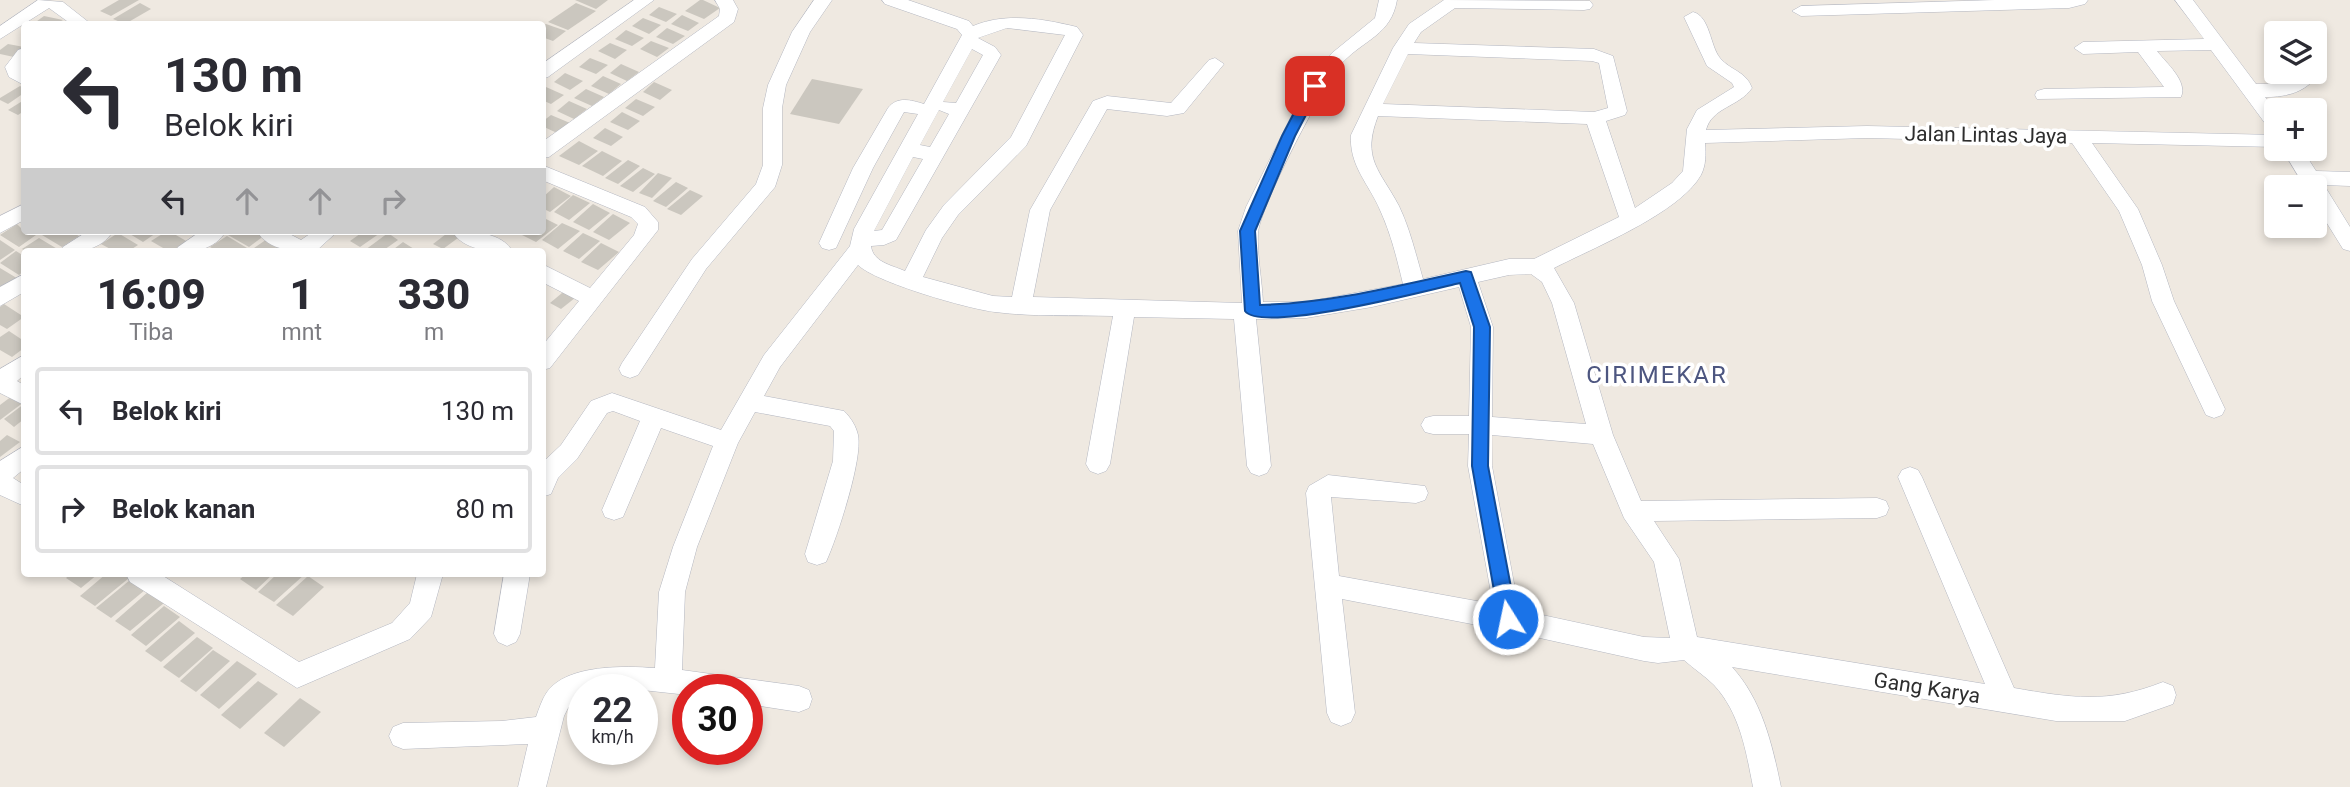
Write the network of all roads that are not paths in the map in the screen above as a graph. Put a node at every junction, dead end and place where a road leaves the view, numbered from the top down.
1 (622, 0) edge
2 (645, 0) edge
3 (724, 0) edge
4 (823, 0) edge
5 (891, 0) edge
6 (2079, 0) edge
7 (2184, 0) edge
8 (1383, 1) edge
9 (53, 3) edge
10 (1584, 5) dead end
11 (927, 6) edge
12 (1801, 11) dead end
13 (1693, 17) dead end
14 (71, 21) edge
15 (0, 34) edge
16 (971, 38) junction
17 (2219, 44) junction
18 (2143, 46) junction
19 (1402, 48) junction
20 (2083, 48) dead end
21 (546, 54) edge
22 (21, 58) edge
23 (1215, 64) dead end
24 (546, 70) edge
25 (21, 77) edge
26 (2300, 84) edge
27 (2252, 90) junction
28 (2044, 95) dead end
29 (932, 107) junction
30 (2264, 107) edge
31 (961, 110) junction
32 (1371, 110) junction
33 (1595, 118) junction
34 (884, 131) junction
35 (1695, 137) junction
36 (2078, 137) junction
37 (2264, 141) edge
38 (911, 144) junction
39 (546, 149) edge
40 (934, 154) junction
41 (546, 174) edge
42 (2327, 178) edge
43 (2350, 179) edge
44 (2327, 204) edge
45 (1626, 212) dead end
46 (21, 213) edge
47 (0, 226) edge
48 (97, 235) edge
49 (210, 235) edge
50 (284, 235) edge
51 (470, 235) edge
52 (307, 241) edge
53 (829, 243) dead end
54 (861, 243) junction
55 (2350, 244) edge
56 (76, 248) edge
57 (192, 248) edge
58 (495, 248) edge
59 (1539, 266) junction
60 (546, 274) edge
61 (1466, 276) junction
62 (910, 281) junction
63 (21, 284) edge
64 (1415, 288) junction
65 (0, 298) edge
66 (594, 299) junction
67 (1019, 305) junction
68 (1125, 309) junction
69 (1248, 311) junction
70 (546, 357) edge
71 (21, 366) edge
72 (630, 369) dead end
73 (0, 381) edge
74 (21, 394) edge
75 (747, 402) junction
76 (2214, 408) dead end
77 (654, 416) junction
78 (1433, 425) dead end
79 (1480, 425) junction
80 (1601, 435) junction
81 (727, 441) junction
82 (21, 458) edge
83 (1098, 464) dead end
84 (1259, 466) dead end
85 (0, 475) edge
86 (1909, 477) dead end
87 (546, 479) edge
88 (0, 483) edge
89 (1416, 493) dead end
90 (21, 494) edge
91 (1877, 508) dead end
92 (614, 510) dead end
93 (1633, 511) junction
94 (817, 554) dead end
95 (144, 577) edge
96 (429, 577) edge
97 (516, 577) edge
98 (1329, 585) junction
99 (1508, 619) junction
100 (507, 634) dead end
101 (1689, 649) junction
102 (668, 679) junction
103 (672, 680) edge
104 (763, 693) edge
105 (2163, 695) dead end
106 (799, 699) dead end
107 (2006, 701) junction
108 (1341, 713) dead end
109 (548, 729) junction
110 (403, 736) dead end
111 (532, 787) edge
112 (1767, 787) edge

1 - 21 street
2 - 24 street
3 - 39 street
4 - 72 street
5 - 11 street
6 - 12 street
7 - 17 street
8 - 69 street
9 - 14 street
9 - 15 street
10 - 19 street
11 - 16 street
13 - 35 street
16 - 29 street
16 - 31 street
16 - 62 street
17 - 18 street
17 - 27 street
18 - 20 street
18 - 28 street
19 - 32 street
19 - 33 street
22 - 25 street
23 - 67 street
26 - 27 street
27 - 30 street
29 - 31 street
29 - 34 street
29 - 38 street
31 - 40 street
32 - 33 street
32 - 64 street
33 - 45 street
34 - 38 street
34 - 53 street
35 - 36 street, Jalan Lintas Jaya
35 - 59 street
36 - 37 street, Jalan Lintas Jaya
36 - 76 street
38 - 40 street
38 - 54 street
40 - 54 street
41 - 66 street
42 - 43 street
44 - 55 street
46 - 47 street
48 - 56 street
49 - 57 street
50 - 52 street
51 - 58 street
54 - 62 street
54 - 75 street
59 - 61 street
59 - 80 street
60 - 66 street
61 - 64 street
61 - 79 street
62 - 67 street
63 - 65 street
64 - 69 street
66 - 70 street
67 - 68 street
68 - 69 street
68 - 83 street
69 - 84 street
71 - 73 street
73 - 74 street
75 - 81 street
75 - 94 street
77 - 81 street
77 - 87 street
77 - 92 street
78 - 79 street
79 - 80 street
79 - 99 street
80 - 93 street
81 - 102 street
82 - 85 street
86 - 107 street
88 - 90 street
89 - 98 street
91 - 93 street
93 - 101 street
95 - 96 street
97 - 100 street
98 - 99 street, Gang Karya
98 - 108 street
99 - 101 street, Gang Karya
101 - 107 street, Gang Karya
101 - 112 street
102 - 103 street
102 - 109 street
104 - 106 street
105 - 107 street, Gang Karya
109 - 110 street
109 - 111 street

